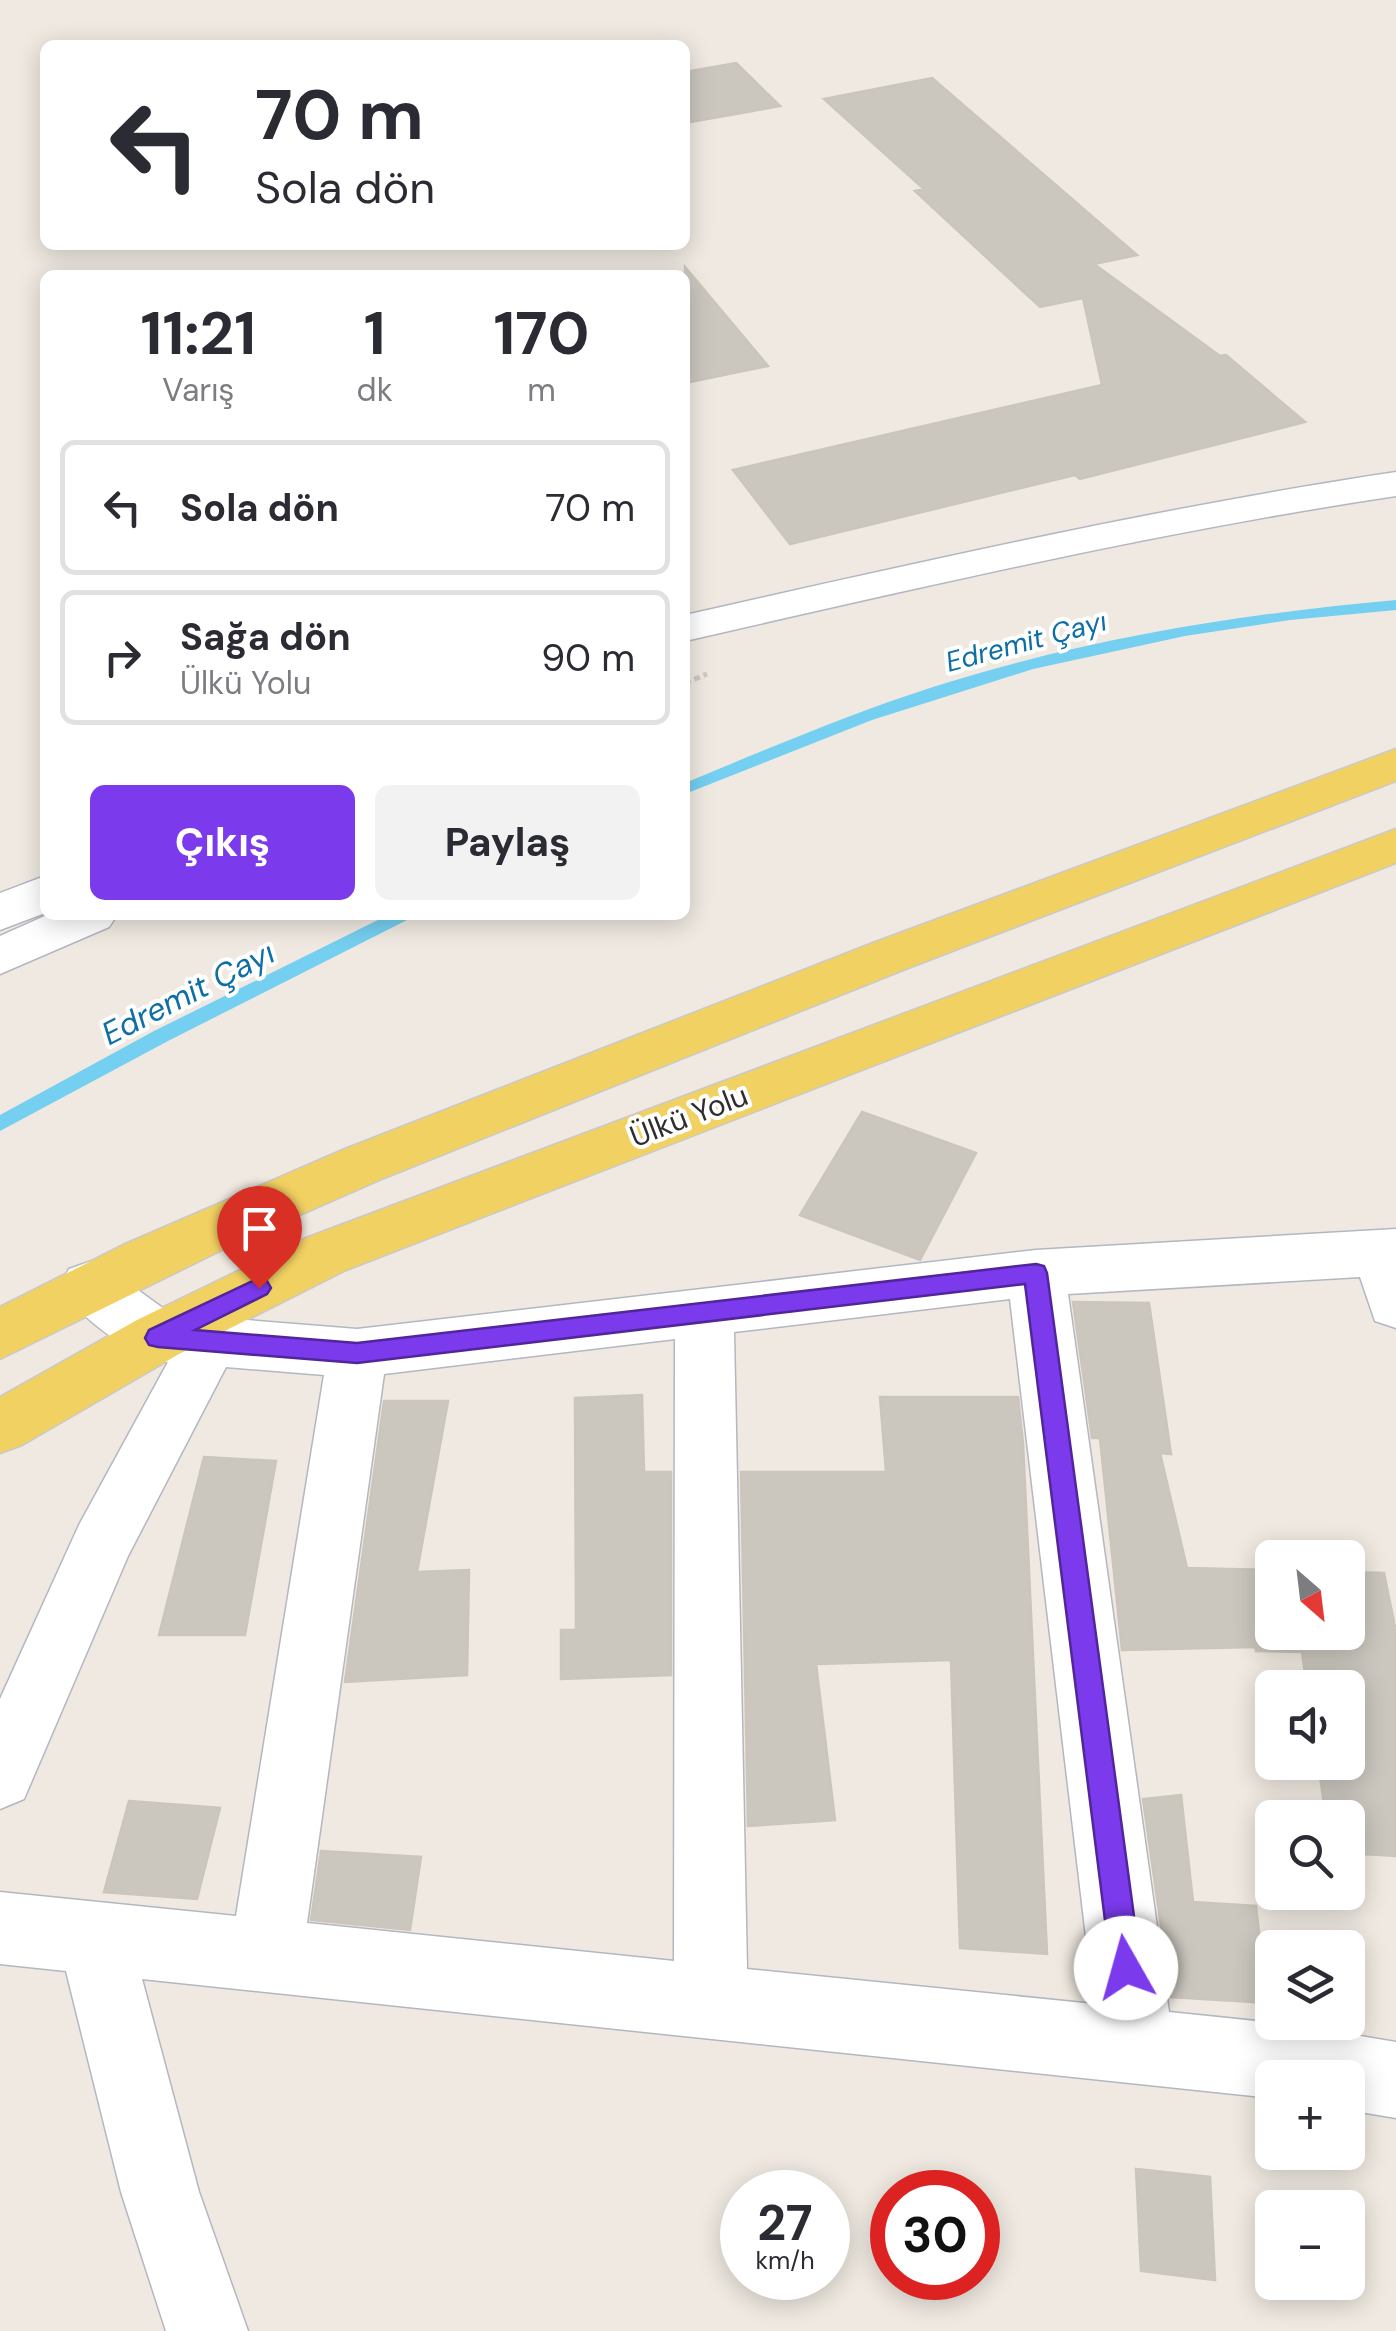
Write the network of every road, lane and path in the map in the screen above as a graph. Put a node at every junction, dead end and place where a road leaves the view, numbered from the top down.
1 (1396, 484) edge
2 (818, 600) junction
3 (690, 627) edge
4 (690, 657) edge
5 (1396, 764) edge
6 (1396, 845) edge
7 (40, 896) edge
8 (0, 913) edge
9 (81, 920) edge
10 (0, 956) edge
11 (1391, 1270) edge
12 (1036, 1273) junction
13 (89, 1285) junction
14 (704, 1313) junction
15 (0, 1336) edge
16 (184, 1340) junction
17 (357, 1353) junction
18 (0, 1427) edge
19 (0, 1776) edge
20 (0, 1928) edge
21 (94, 1937) junction
22 (266, 1955) junction
23 (711, 2002) junction
24 (1136, 2046) junction
25 (1396, 2080) edge
26 (207, 2331) edge

1 - 2 street
2 - 3 street
2 - 4 street
5 - 13 main road
6 - 16 main road, Ülkü Yolu
7 - 8 street
9 - 10 street
11 - 12 street
12 - 14 street
12 - 24 street
13 - 15 main road
13 - 16 street
14 - 17 street
14 - 23 street
16 - 17 street
16 - 18 main road, Ülkü Yolu
16 - 19 street
17 - 22 street
20 - 21 street
21 - 22 street
21 - 26 street
22 - 23 street
23 - 24 street
24 - 25 street

